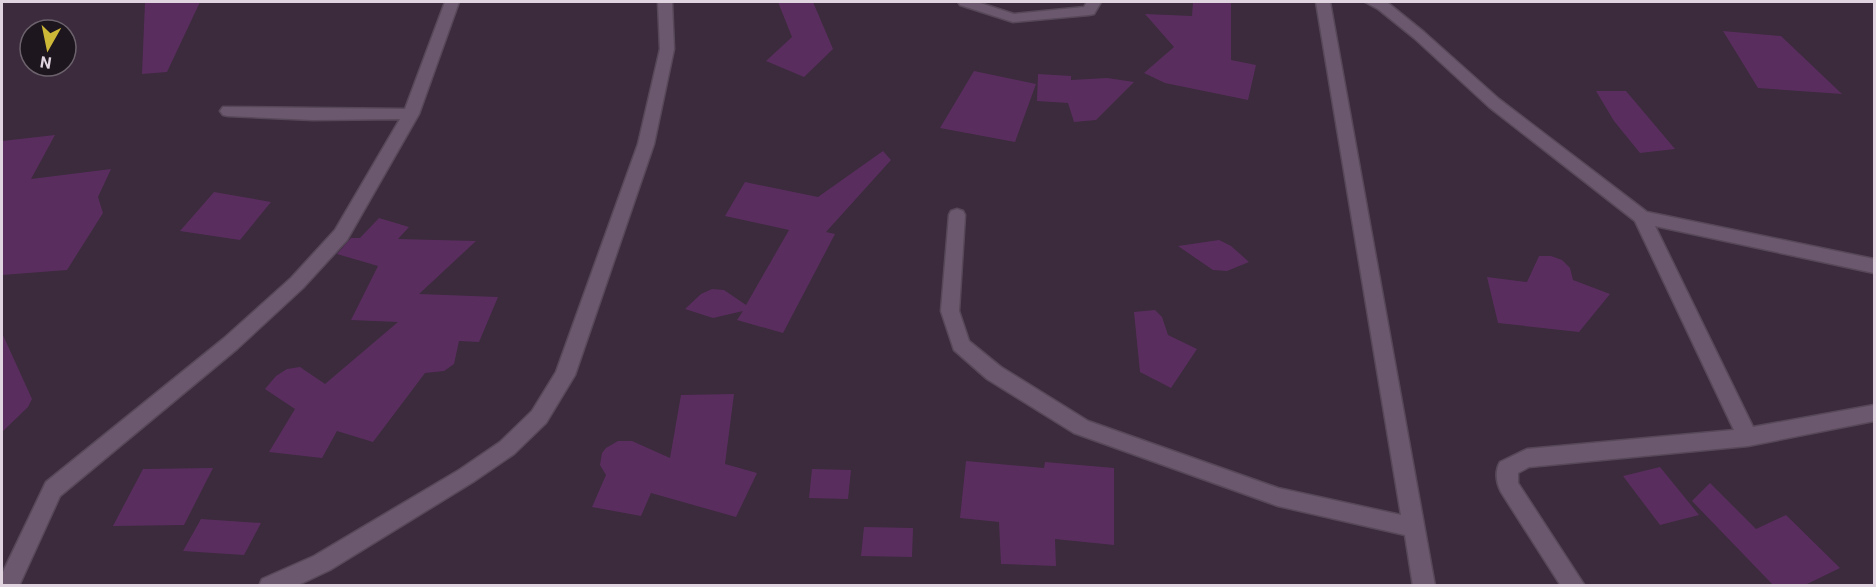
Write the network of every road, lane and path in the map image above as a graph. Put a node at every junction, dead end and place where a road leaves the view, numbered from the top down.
1 (452, 2) edge
2 (665, 2) edge
3 (965, 2) edge
4 (1094, 2) edge
5 (1323, 2) edge
6 (1372, 2) edge
7 (228, 111) dead end
8 (411, 114) junction
9 (957, 215) dead end
10 (1642, 217) junction
11 (1875, 266) edge
12 (1875, 413) edge
13 (1748, 437) junction
14 (1415, 528) junction
15 (7, 585) edge
16 (270, 585) edge
17 (1424, 585) edge
18 (1574, 585) edge

1 - 8 street
2 - 16 street
3 - 4 street
5 - 14 street
6 - 10 street
7 - 8 street
8 - 15 street
9 - 14 street
10 - 11 street
10 - 13 street
12 - 13 street
13 - 18 street
14 - 17 street

